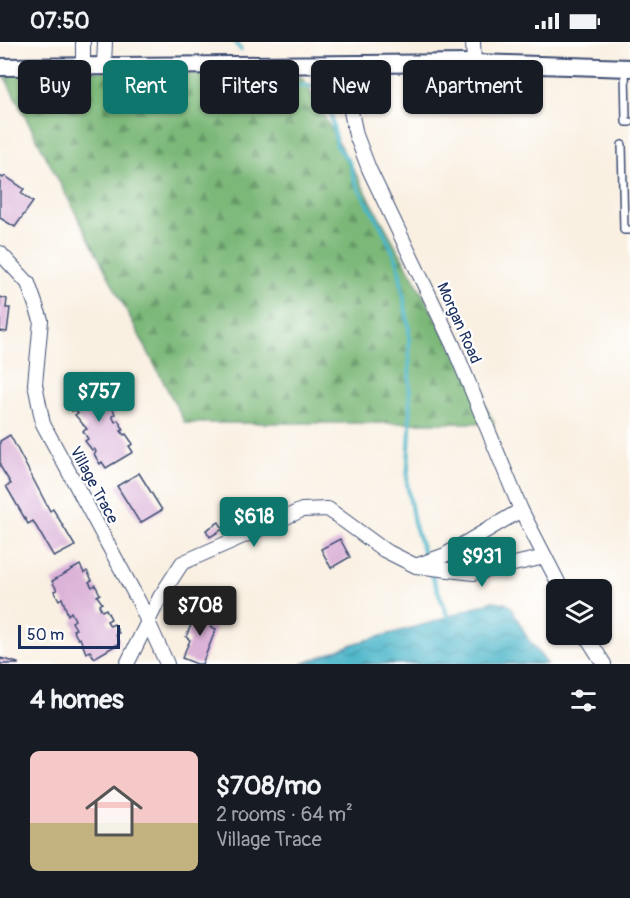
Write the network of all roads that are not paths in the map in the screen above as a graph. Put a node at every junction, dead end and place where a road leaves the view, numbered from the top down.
1 (83, 42) edge
2 (105, 42) edge
3 (473, 42) edge
4 (83, 60) edge
5 (104, 60) edge
6 (474, 60) edge
7 (188, 65) edge
8 (311, 65) edge
9 (543, 65) edge
10 (0, 67) edge
11 (18, 67) edge
12 (627, 68) edge
13 (352, 114) edge
14 (630, 122) edge
15 (622, 145) dead end
16 (630, 230) edge
17 (0, 253) edge
18 (521, 510) junction
19 (546, 557) junction
20 (416, 566) junction
21 (557, 579) edge
22 (148, 622) junction
23 (592, 645) edge
24 (126, 664) edge
25 (167, 664) edge
26 (604, 664) edge

1 - 4 street
2 - 5 street
3 - 6 street
7 - 8 street
9 - 12 street
10 - 11 street
12 - 14 lane
13 - 18 street, Morgan Road
15 - 16 lane
17 - 22 street, Village Trace
18 - 19 street, Morgan Road
18 - 20 street
19 - 20 street
19 - 21 street, Morgan Road
20 - 22 street
22 - 24 street
22 - 25 street, Village Trace
23 - 26 street

